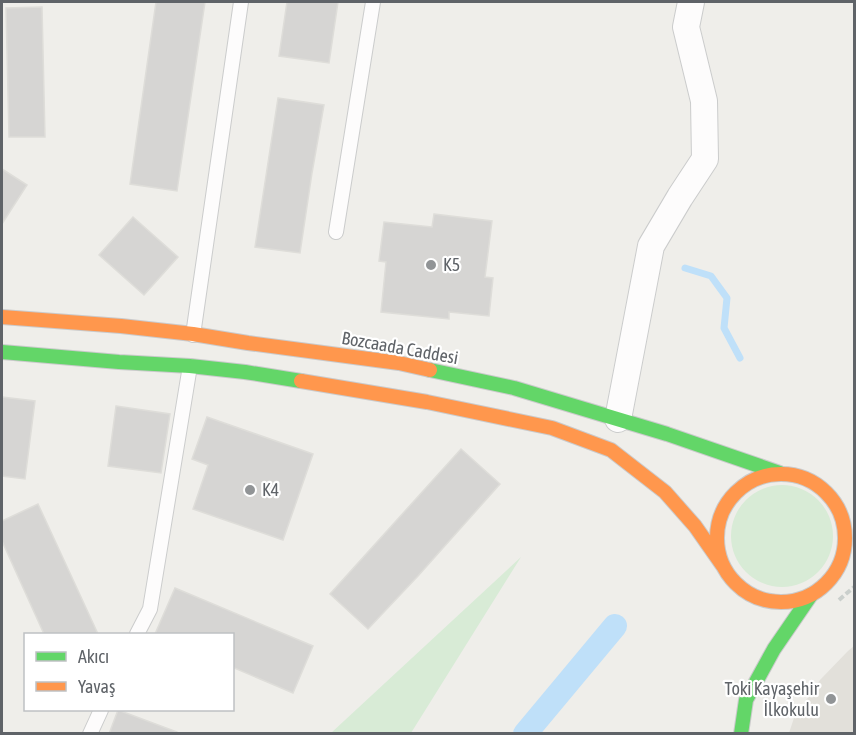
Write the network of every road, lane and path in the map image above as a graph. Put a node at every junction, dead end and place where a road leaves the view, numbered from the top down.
1 (241, 2) edge
2 (373, 2) edge
3 (692, 2) edge
4 (336, 232) dead end
5 (2, 317) edge
6 (192, 350) junction
7 (2, 352) edge
8 (618, 419) junction
9 (780, 473) junction
10 (821, 486) junction
11 (843, 492) dead end
12 (855, 560) edge
13 (840, 565) junction
14 (723, 566) junction
15 (811, 595) junction
16 (138, 633) edge
17 (101, 711) edge
18 (90, 734) edge
19 (741, 734) edge

1 - 6 lane
2 - 4 lane
3 - 8 street
5 - 6 street, Bozcaada Caddesi
6 - 7 street, Bozcaada Caddesi
6 - 8 street, Bozcaada Caddesi
6 - 14 street, Bozcaada Caddesi
6 - 16 lane
8 - 9 street, Bozcaada Caddesi
9 - 10 street
9 - 14 street
10 - 11 street
10 - 13 street
12 - 13 street
13 - 15 street
14 - 15 street
15 - 19 street
17 - 18 lane

